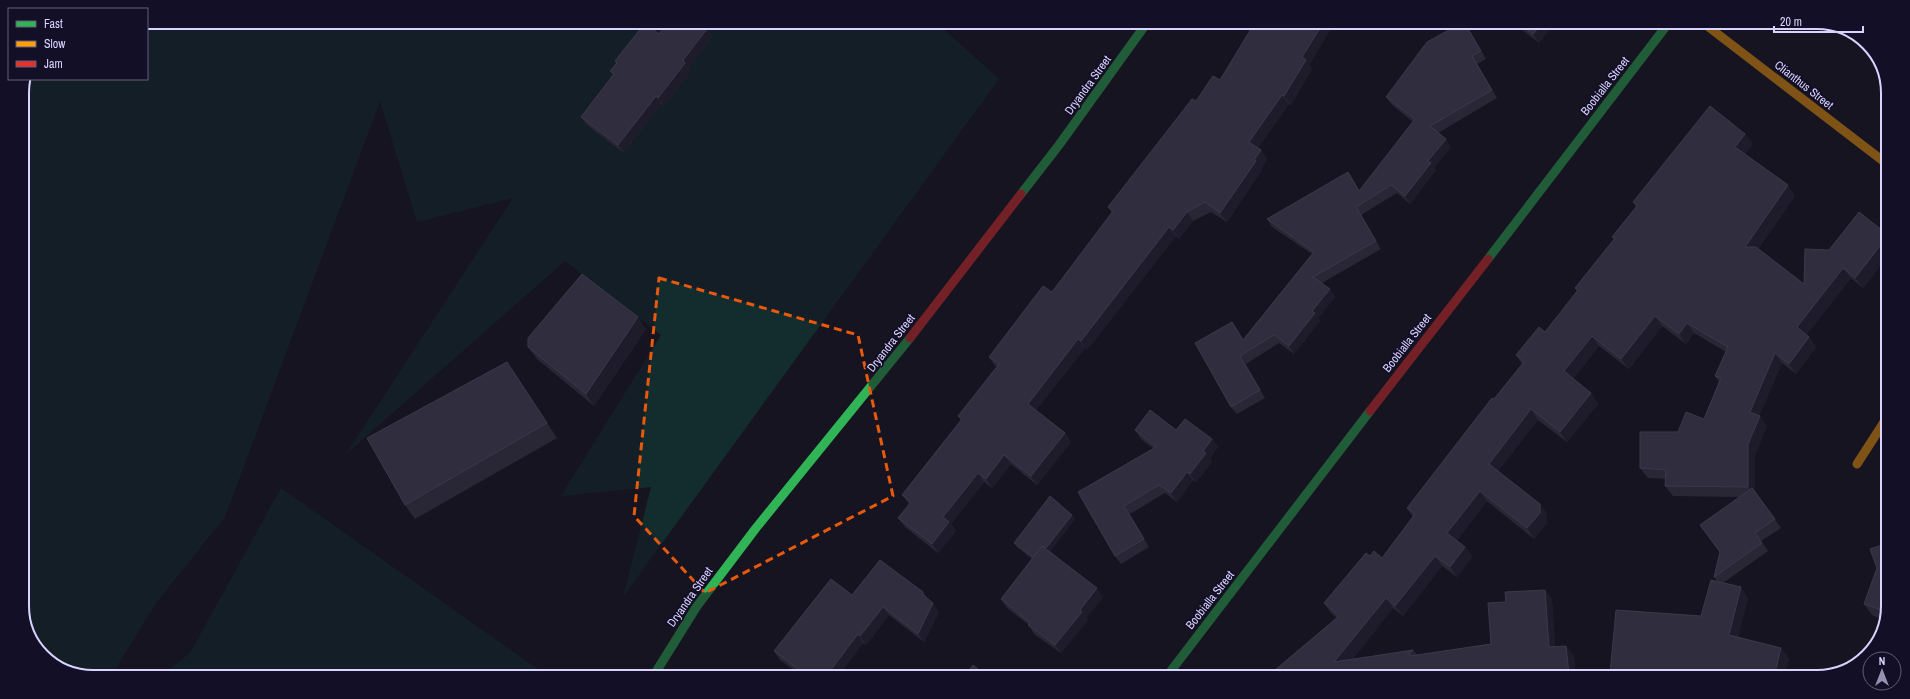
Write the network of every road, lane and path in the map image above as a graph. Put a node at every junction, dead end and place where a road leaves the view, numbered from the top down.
1 (1142, 29) edge
2 (1664, 29) edge
3 (1711, 29) edge
4 (1881, 159) edge
5 (1881, 427) edge
6 (1857, 464) dead end
7 (657, 670) edge
8 (1172, 670) edge

1 - 7 street, Dryandra Street
2 - 8 street, Boobialla Street
3 - 4 street, Clianthus Street
5 - 6 street

